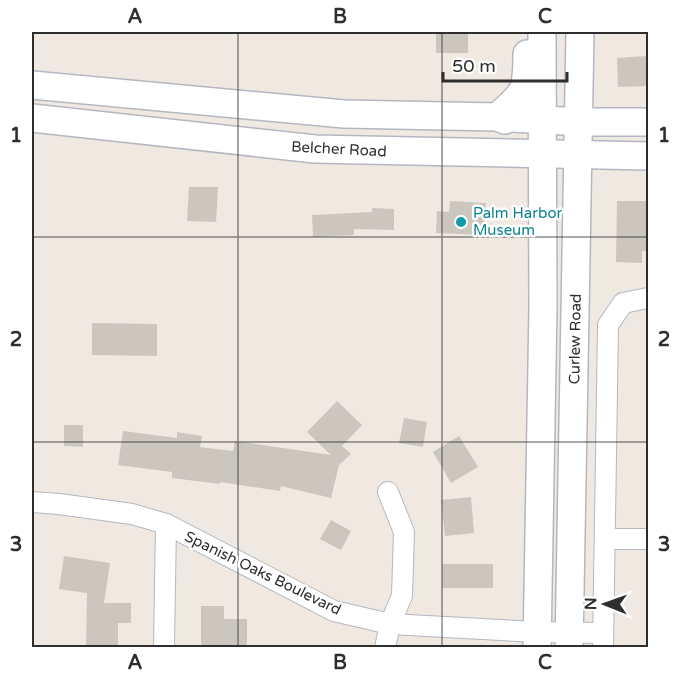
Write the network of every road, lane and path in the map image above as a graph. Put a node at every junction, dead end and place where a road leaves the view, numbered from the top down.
1 (527, 32) edge
2 (542, 32) edge
3 (559, 32) edge
4 (580, 32) edge
5 (32, 85) edge
6 (580, 89) junction
7 (648, 111) edge
8 (497, 117) junction
9 (32, 118) edge
10 (648, 122) edge
11 (174, 134) junction
12 (648, 136) edge
13 (564, 140) junction
14 (648, 156) edge
15 (648, 169) edge
16 (543, 194) junction
17 (577, 203) junction
18 (648, 298) edge
19 (573, 450) junction
20 (388, 492) dead end
21 (32, 502) edge
22 (166, 524) junction
23 (605, 539) junction
24 (648, 539) edge
25 (390, 624) junction
26 (537, 640) edge
27 (569, 640) edge
28 (603, 640) edge
29 (164, 648) edge
30 (385, 648) edge

1 - 8 main road
2 - 13 main road, Curlew Road
3 - 13 main road
4 - 6 main road, Curlew Road
5 - 8 main road, Belcher Road
6 - 7 main road
6 - 13 main road, Curlew Road
8 - 13 main road, Belcher Road
9 - 11 main road, Belcher Road
10 - 13 main road, Belcher Road
11 - 13 main road, Belcher Road
11 - 16 main road
12 - 13 main road
13 - 14 main road, Belcher Road
13 - 16 main road, Curlew Road
13 - 17 main road, Curlew Road
13 - 19 main road
15 - 17 main road
16 - 26 main road, Curlew Road
17 - 19 main road, Curlew Road
18 - 23 street
19 - 27 main road, Curlew Road
20 - 25 street
21 - 22 street, Spanish Oaks Boulevard
22 - 25 street, Spanish Oaks Boulevard
22 - 29 street
23 - 24 street
23 - 28 street
25 - 26 street, Spanish Oaks Boulevard
25 - 30 street
26 - 27 street, Spanish Oaks Boulevard
27 - 28 street, Spanish Oaks Boulevard

